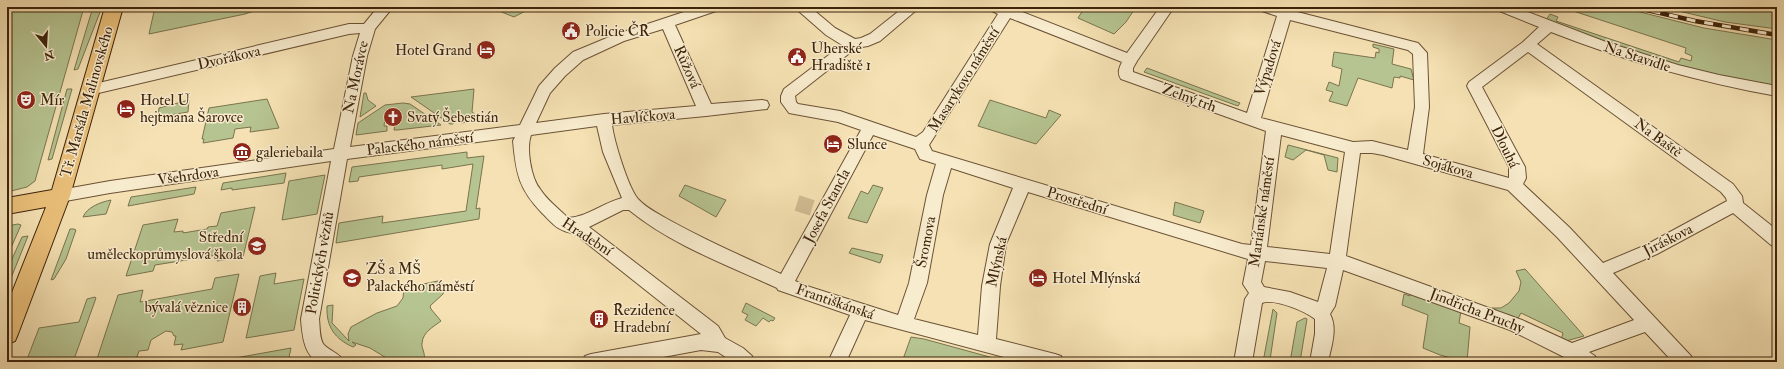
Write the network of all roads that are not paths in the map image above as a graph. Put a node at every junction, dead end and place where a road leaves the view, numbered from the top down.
1 (114, 7) edge
2 (386, 7) edge
3 (714, 7) edge
4 (801, 7) edge
5 (913, 7) edge
6 (1022, 7) edge
7 (1167, 7) edge
8 (1264, 7) edge
9 (1502, 7) edge
10 (1001, 9) edge
11 (1285, 14) junction
12 (667, 22) junction
13 (1549, 26) junction
14 (368, 28) junction
15 (852, 44) junction
16 (1528, 45) junction
17 (1131, 59) junction
18 (90, 90) junction
19 (1777, 91) edge
20 (762, 105) dead end
21 (706, 111) junction
22 (604, 120) junction
23 (1252, 121) junction
24 (870, 127) junction
25 (1274, 128) junction
26 (524, 131) junction
27 (920, 143) junction
28 (1353, 148) junction
29 (340, 154) junction
30 (1415, 158) junction
31 (945, 161) junction
32 (1023, 184) junction
33 (1513, 186) junction
34 (60, 196) junction
35 (632, 204) junction
36 (1734, 205) junction
37 (7, 206) edge
38 (564, 225) junction
39 (1777, 240) edge
40 (1250, 252) junction
41 (1337, 261) junction
42 (1599, 271) junction
43 (784, 285) junction
44 (1260, 294) junction
45 (860, 312) junction
46 (1321, 313) junction
47 (904, 323) junction
48 (1648, 323) junction
49 (7, 334) edge
50 (717, 342) junction
51 (986, 344) junction
52 (1574, 352) junction
53 (335, 362) edge
54 (591, 362) edge
55 (746, 362) edge
56 (837, 362) edge
57 (1055, 362) edge
58 (1243, 362) edge
59 (1319, 362) edge
60 (1589, 362) edge
61 (1685, 362) edge

1 - 18 main road, Tř. Maršála Malinovského
2 - 14 street, Na Morávce
3 - 12 street, Hradební
4 - 15 street
5 - 15 street, Masarykovo náměstí
6 - 10 street
7 - 17 street
8 - 11 street
9 - 13 street, Na Stavidle
10 - 17 street
10 - 27 street, Masarykovo náměstí
11 - 23 street, Výpadová
11 - 30 street
12 - 21 street, Růžová
12 - 26 street, Hradební
13 - 16 street, Dlouhá
13 - 19 street, Na Stavidle
14 - 18 street, Dvořákova
14 - 29 street, Na Morávce
15 - 24 street, Masarykovo náměstí
16 - 33 street, Dlouhá
16 - 36 street, Na Baště
17 - 23 street, Zelný trh
18 - 34 main road, Tř. Maršála Malinovského
20 - 21 street, Havlíčkova
21 - 22 street, Havlíčkova
22 - 26 street, Havlíčkova
22 - 35 street, Františkánská
23 - 25 street
24 - 27 street, Masarykovo náměstí
24 - 43 street, Josefa Stancla
25 - 28 street
25 - 40 street, Mariánské náměstí
26 - 29 street, Palackého náměstí
26 - 38 street, Hradební
27 - 31 street, Prostřední
28 - 30 street, Sojákova
28 - 41 street
29 - 34 street, Všehrdova
29 - 53 street, Politických vězňů
30 - 33 street, Sojákova
31 - 32 street, Prostřední
31 - 47 street, Šromova
32 - 40 street, Prostřední
32 - 51 street, Mlýnská
33 - 42 street, Dlouhá
34 - 37 main road
34 - 49 main road, Tř. Maršála Malinovského
35 - 38 street
35 - 43 street, Františkánská
36 - 39 street, Na Baště
36 - 42 street, Jiráskova
38 - 50 street, Hradební
40 - 41 street, Prostřední
40 - 44 street, Mariánské náměstí
41 - 46 street
41 - 52 street, Jindřicha Pruchy
42 - 48 street, Dlouhá
43 - 45 street, Františkánská
44 - 46 street
44 - 58 street
45 - 47 street, Františkánská
45 - 56 street
46 - 59 street
47 - 51 street, Františkánská
48 - 52 street
48 - 61 street, Dlouhá
50 - 54 street
50 - 55 street, Hradební
51 - 57 street, Františkánská
52 - 60 street, Jindřicha Pruchy

